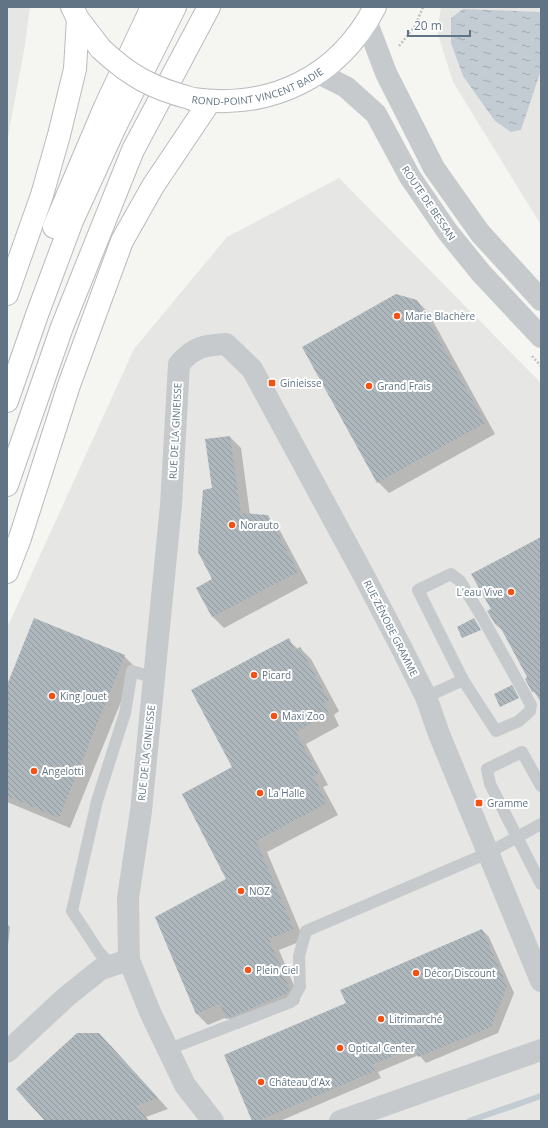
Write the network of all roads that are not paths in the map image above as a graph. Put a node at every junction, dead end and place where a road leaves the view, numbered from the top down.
1 (152, 7) edge
2 (175, 7) edge
3 (209, 7) edge
4 (75, 13) edge
5 (371, 15) edge
6 (318, 73) junction
7 (200, 100) junction
8 (7, 294) edge
9 (541, 300) edge
10 (541, 337) edge
11 (179, 364) joint
12 (7, 381) edge
13 (7, 401) edge
14 (7, 485) edge
15 (7, 572) edge
16 (154, 678) junction
17 (463, 680) junction
18 (426, 697) junction
19 (541, 786) edge
20 (541, 824) edge
21 (516, 838) junction
22 (488, 853) junction
23 (541, 884) edge
24 (120, 963) junction
25 (541, 981) edge
26 (541, 1036) edge
27 (169, 1049) junction
28 (541, 1050) edge
29 (7, 1052) edge
30 (422, 1091) junction
31 (213, 1121) edge
32 (340, 1121) edge

1 - 12 main road
2 - 13 main road
3 - 14 main road
4 - 7 main road, ROND-POINT VINCENT BADIE, bridge
4 - 8 main road
5 - 6 main road, ROND-POINT VINCENT BADIE
5 - 9 street
6 - 7 main road, ROND-POINT VINCENT BADIE
6 - 10 street, ROUTE DE BESSAN
7 - 15 main road
11 - 16 street, RUE DE LA GINIEISSE
11 - 18 street, RUE ZÉNOBE GRAMME
16 - 24 street, RUE DE LA GINIEISSE
16 - 24 lane
17 - 17 lane
17 - 18 lane
18 - 22 street, RUE ZÉNOBE GRAMME
19 - 21 lane
20 - 21 lane
21 - 22 lane
21 - 23 lane
22 - 25 street, RUE ZÉNOBE GRAMME
22 - 27 lane
24 - 27 street, RUE DE LA GINIEISSE
24 - 29 street
26 - 30 street
27 - 31 street, RUE DE LA GINIEISSE
28 - 30 street
30 - 32 street

